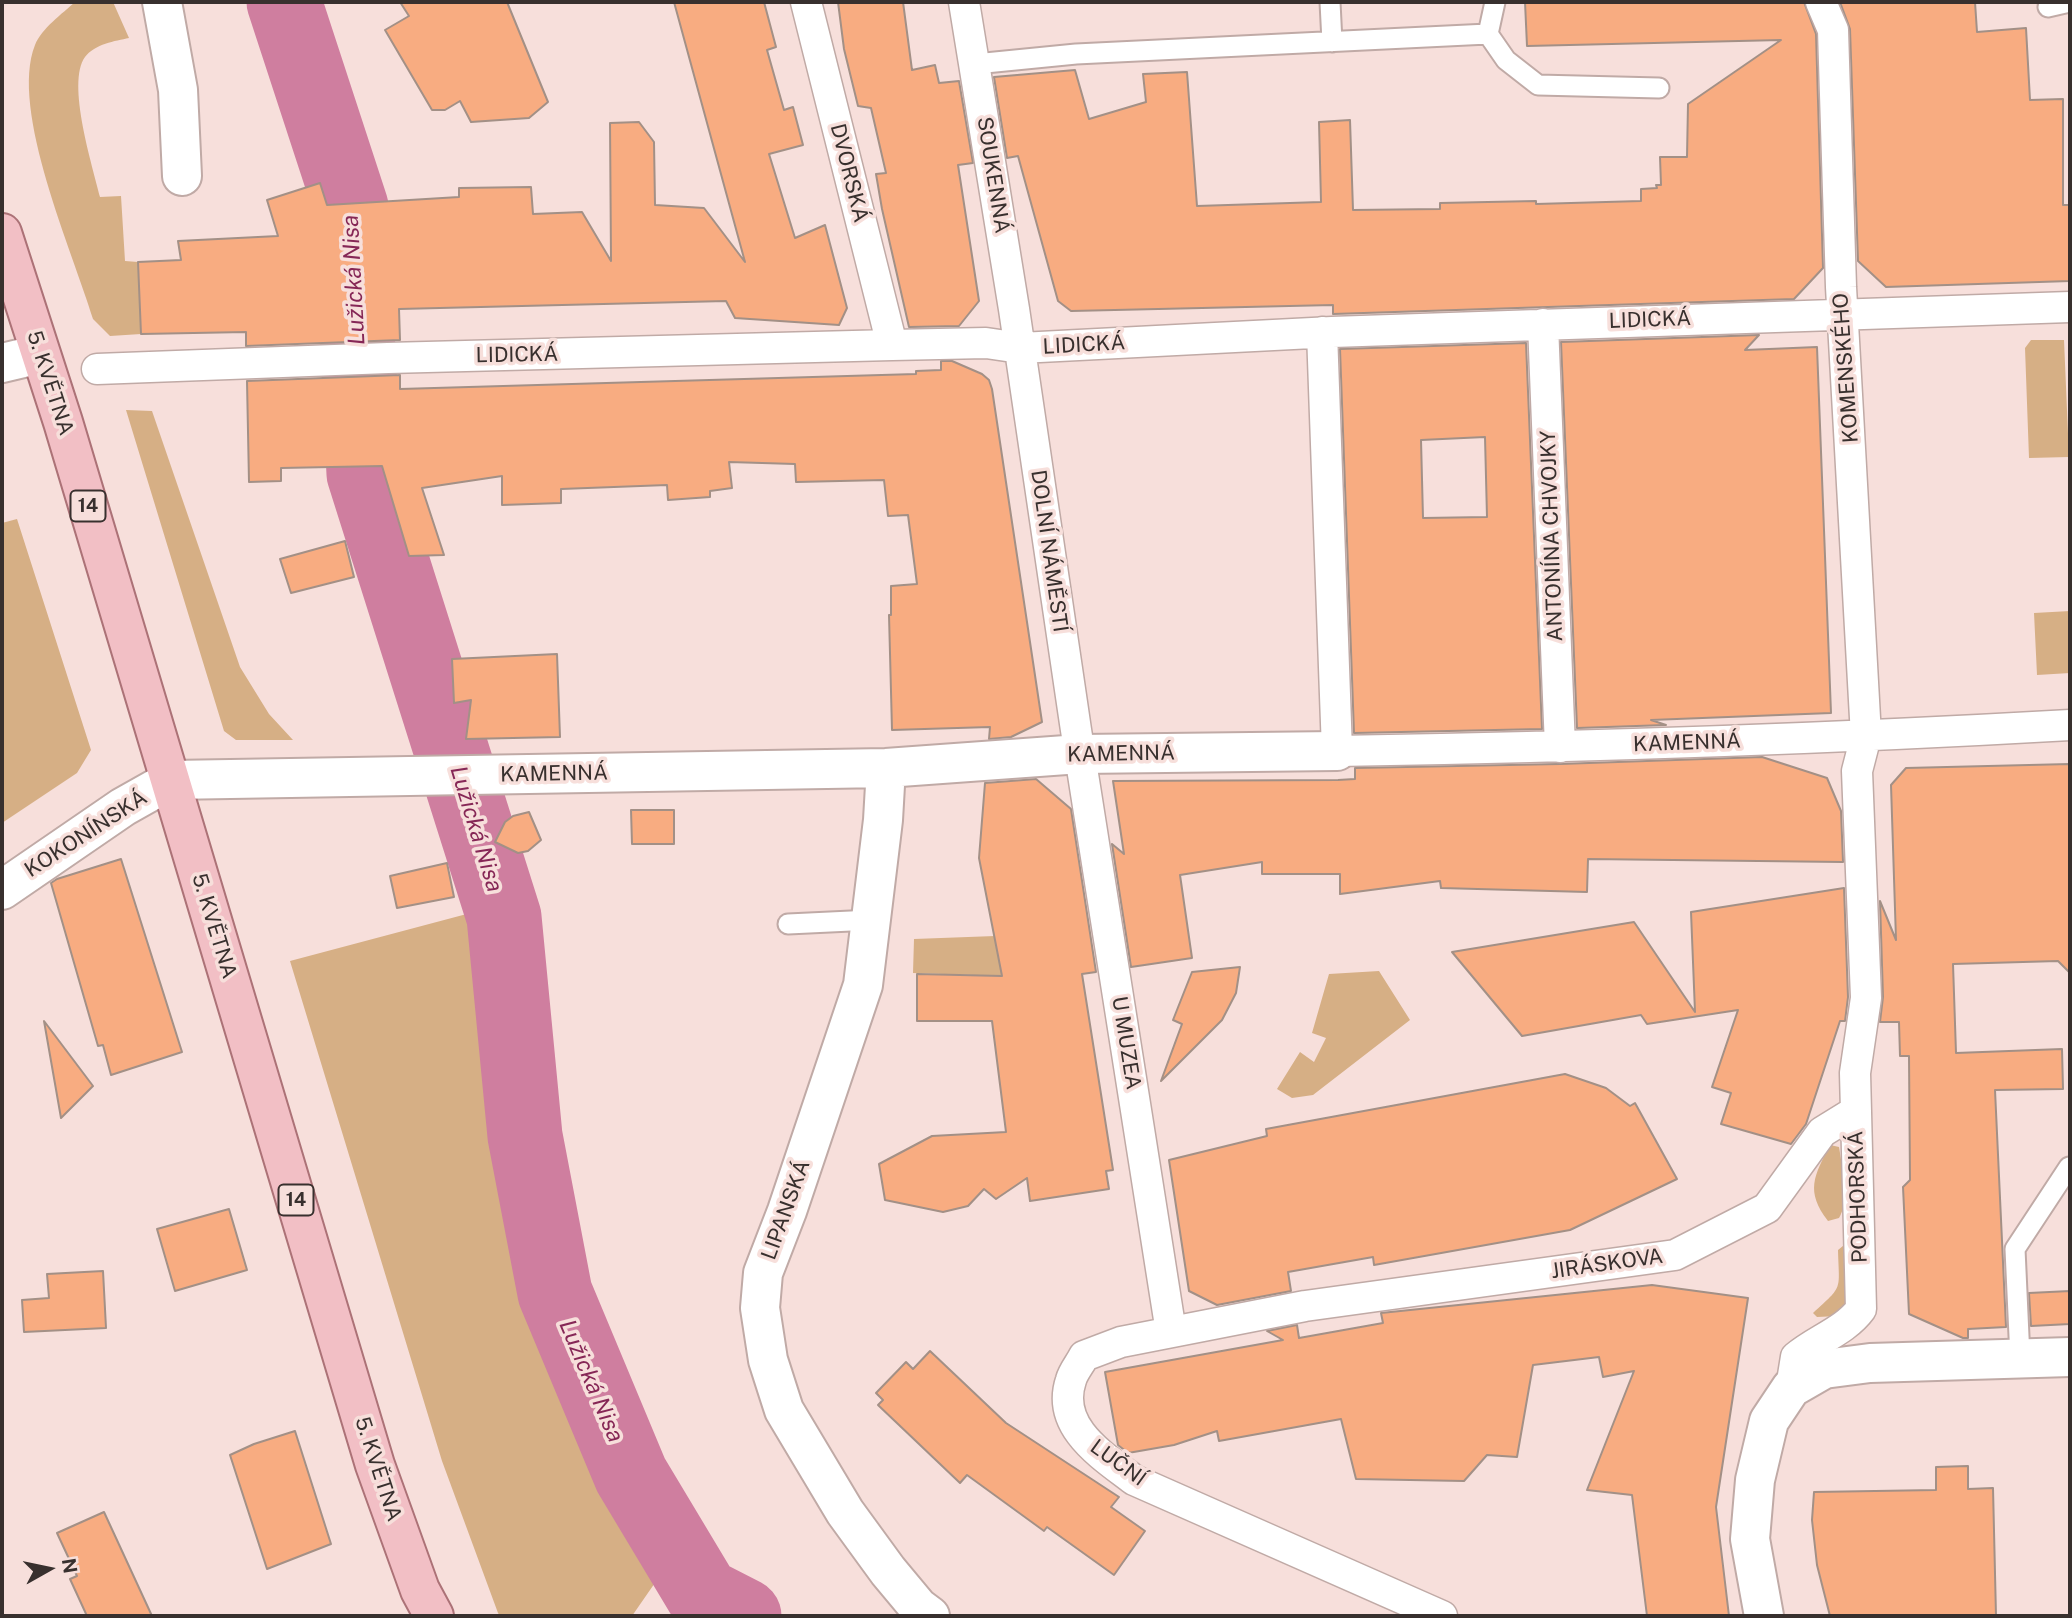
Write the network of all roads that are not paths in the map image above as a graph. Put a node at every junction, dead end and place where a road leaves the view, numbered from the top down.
1 (162, 2) edge
2 (806, 2) edge
3 (964, 2) edge
4 (1330, 2) edge
5 (1495, 2) edge
6 (1821, 2) edge
7 (2070, 2) edge
8 (2048, 7) dead end
9 (1488, 34) junction
10 (1332, 41) junction
11 (975, 64) junction
12 (1659, 88) dead end
13 (182, 176) dead end
14 (2, 233) edge
15 (2070, 307) edge
16 (1844, 315) junction
17 (1543, 324) junction
18 (1322, 332) junction
19 (892, 345) junction
20 (1020, 348) junction
21 (40, 354) junction
22 (2, 363) edge
23 (97, 369) dead end
24 (2070, 725) edge
25 (1866, 736) junction
26 (1560, 747) junction
27 (1337, 751) junction
28 (1080, 754) junction
29 (886, 768) junction
30 (171, 780) junction
31 (2, 890) edge
32 (872, 920) junction
33 (788, 924) dead end
34 (1856, 1111) junction
35 (2069, 1167) edge
36 (1305, 1306) joint
37 (1171, 1332) junction
38 (2044, 1358) edge
39 (1791, 1388) junction
40 (928, 1614) edge
41 (434, 1616) edge
42 (1442, 1616) edge
43 (1764, 1616) edge

1 - 13 street
2 - 19 street, DVORSKÁ
3 - 11 street, SOUKENNÁ
4 - 10 lane
5 - 9 lane
6 - 16 street, KOMENSKÉHO
7 - 8 lane
9 - 10 lane
9 - 12 lane
10 - 11 lane
11 - 20 street, SOUKENNÁ
14 - 21 main road, 5. KVĚTNA / 14
15 - 16 street, LIDICKÁ
16 - 17 street, LIDICKÁ
16 - 25 street, KOMENSKÉHO
17 - 18 street, LIDICKÁ
17 - 26 street, ANTONÍNA CHVOJKY
18 - 20 street, LIDICKÁ
18 - 27 street
19 - 20 street, LIDICKÁ
19 - 23 street, LIDICKÁ
20 - 28 street, DOLNÍ NÁMĚSTÍ
21 - 22 street
21 - 30 main road, 5. KVĚTNA / 14
24 - 25 street, KAMENNÁ
25 - 26 street, KAMENNÁ
25 - 34 street, PODHORSKÁ
26 - 27 street, KAMENNÁ
27 - 28 street, KAMENNÁ
28 - 29 street, KAMENNÁ
28 - 37 street, U MUZEA
29 - 30 street, KAMENNÁ
29 - 32 street, LIPANSKÁ
30 - 31 street, KOKONÍNSKÁ
30 - 41 main road, 5. KVĚTNA / 14
32 - 33 lane
32 - 40 street, LIPANSKÁ
34 - 36 street, JIRÁSKOVA
34 - 39 street, PODHORSKÁ
35 - 38 lane
36 - 37 street, LUČNÍ
37 - 42 street, LUČNÍ
38 - 39 street
39 - 43 street, PODHORSKÁ

